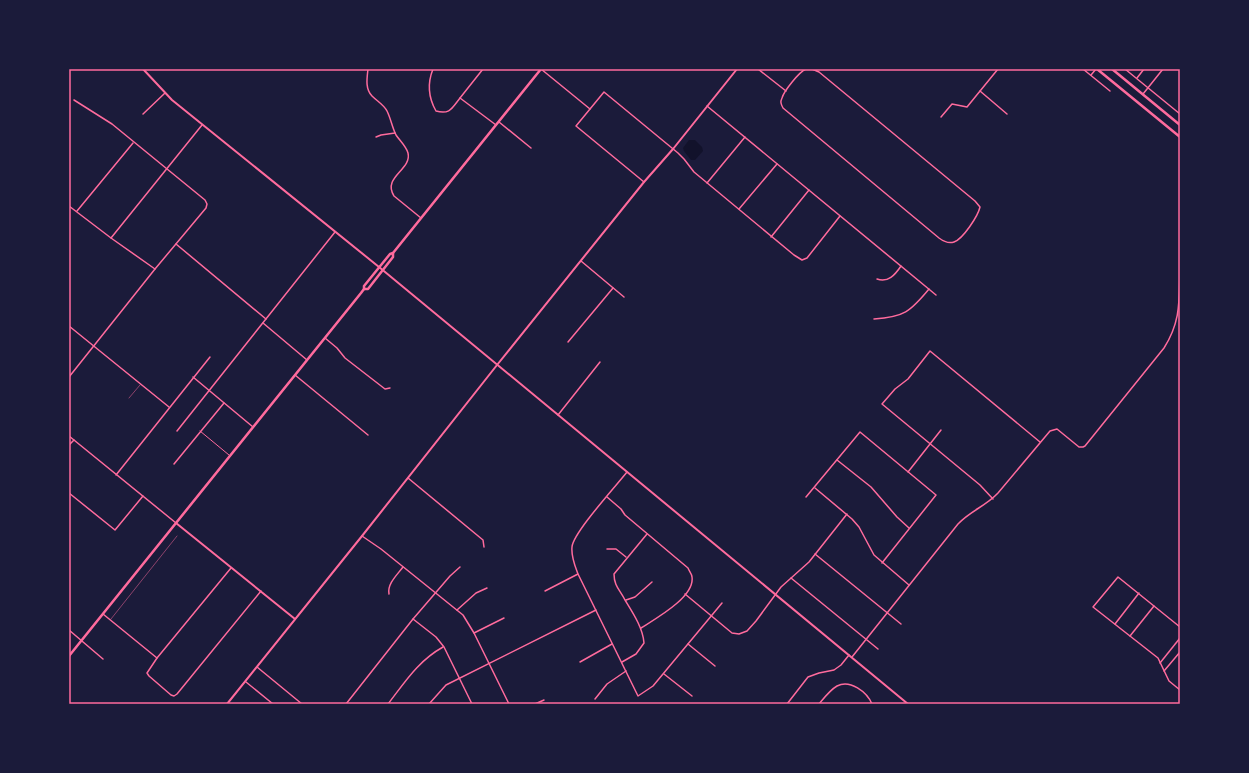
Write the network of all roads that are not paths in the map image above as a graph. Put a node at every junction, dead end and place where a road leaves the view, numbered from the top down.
1 (143, 69) edge
2 (368, 69) edge
3 (433, 69) edge
4 (483, 69) edge
5 (541, 69) edge
6 (737, 69) edge
7 (758, 69) edge
8 (806, 69) edge
9 (812, 69) edge
10 (998, 69) edge
11 (1083, 69) edge
12 (1097, 69) edge
13 (1112, 69) edge
14 (1125, 69) edge
15 (1144, 69) edge
16 (1163, 69) edge
17 (1091, 75) junction
18 (1137, 79) junction
19 (1148, 87) junction
20 (786, 91) junction
21 (980, 91) junction
22 (1110, 91) dead end
23 (165, 93) junction
24 (1142, 94) junction
25 (460, 98) junction
26 (74, 100) dead end
27 (707, 106) junction
28 (590, 109) junction
29 (143, 114) dead end
30 (1007, 114) dead end
31 (1180, 114) edge
32 (942, 117) dead end
33 (499, 122) junction
34 (202, 125) junction
35 (496, 125) junction
36 (1180, 125) edge
37 (395, 133) junction
38 (376, 137) dead end
39 (745, 137) junction
40 (1180, 137) edge
41 (133, 142) junction
42 (531, 148) dead end
43 (673, 149) junction
44 (777, 164) junction
45 (166, 169) junction
46 (644, 182) junction
47 (707, 183) junction
48 (809, 190) junction
49 (69, 206) edge
50 (739, 209) junction
51 (76, 211) junction
52 (840, 216) junction
53 (421, 218) junction
54 (335, 232) junction
55 (771, 237) junction
56 (111, 238) junction
57 (176, 244) junction
58 (393, 253) junction
59 (581, 261) junction
60 (901, 266) junction
61 (379, 267) junction
62 (155, 269) junction
63 (382, 270) junction
64 (1180, 271) edge
65 (877, 279) dead end
66 (613, 288) junction
67 (364, 289) junction
68 (929, 289) junction
69 (936, 295) dead end
70 (624, 297) dead end
71 (1179, 306) edge
72 (874, 318) dead end
73 (266, 319) junction
74 (263, 323) junction
75 (69, 326) edge
76 (325, 338) junction
77 (568, 342) dead end
78 (94, 346) junction
79 (210, 358) dead end
80 (307, 360) junction
81 (600, 362) dead end
82 (496, 365) junction
83 (295, 375) junction
84 (69, 377) edge
85 (193, 377) junction
86 (141, 384) junction
87 (390, 388) dead end
88 (209, 390) junction
89 (129, 398) dead end
90 (224, 403) junction
91 (169, 407) junction
92 (558, 415) junction
93 (253, 427) junction
94 (941, 430) dead end
95 (177, 431) dead end
96 (200, 431) junction
97 (368, 435) dead end
98 (69, 436) edge
99 (74, 440) junction
100 (1040, 442) junction
101 (930, 444) junction
102 (69, 446) edge
103 (230, 456) junction
104 (837, 460) junction
105 (174, 464) dead end
106 (627, 472) junction
107 (908, 472) junction
108 (116, 475) junction
109 (408, 478) junction
110 (815, 488) junction
111 (69, 493) edge
112 (143, 496) junction
113 (806, 497) dead end
114 (607, 498) junction
115 (993, 499) junction
116 (847, 514) junction
117 (176, 523) junction
118 (909, 528) junction
119 (647, 534) junction
120 (177, 536) dead end
121 (362, 536) junction
122 (484, 547) dead end
123 (607, 549) dead end
124 (815, 554) junction
125 (627, 557) junction
126 (882, 563) junction
127 (403, 567) junction
128 (460, 567) dead end
129 (231, 568) junction
130 (578, 574) junction
131 (792, 578) junction
132 (652, 582) dead end
133 (909, 585) junction
134 (487, 588) dead end
135 (261, 591) junction
136 (545, 591) dead end
137 (435, 593) junction
138 (1139, 593) junction
139 (389, 594) dead end
140 (685, 594) junction
141 (775, 595) junction
142 (626, 600) junction
143 (722, 603) dead end
144 (1154, 606) junction
145 (456, 610) junction
146 (596, 610) junction
147 (887, 613) junction
148 (103, 614) junction
149 (711, 616) junction
150 (504, 618) dead end
151 (295, 619) junction
152 (413, 619) junction
153 (110, 620) junction
154 (901, 624) dead end
155 (1115, 624) junction
156 (1180, 627) edge
157 (641, 628) junction
158 (69, 630) edge
159 (474, 633) junction
160 (1130, 636) junction
161 (1180, 638) edge
162 (82, 640) junction
163 (866, 640) junction
164 (612, 644) junction
165 (688, 644) junction
166 (444, 647) junction
167 (878, 649) dead end
168 (1180, 652) edge
169 (849, 655) junction
170 (69, 656) edge
171 (852, 657) junction
172 (157, 658) junction
173 (104, 659) dead end
174 (580, 662) dead end
175 (622, 662) junction
176 (1160, 662) junction
177 (489, 663) junction
178 (715, 666) dead end
179 (257, 667) junction
180 (626, 671) junction
181 (1164, 671) junction
182 (664, 674) junction
183 (459, 678) junction
184 (246, 682) junction
185 (1180, 690) edge
186 (692, 696) dead end
187 (595, 698) dead end
188 (544, 700) dead end
189 (227, 704) edge
190 (273, 704) edge
191 (302, 704) edge
192 (346, 704) edge
193 (388, 704) edge
194 (430, 704) edge
195 (472, 704) edge
196 (509, 704) edge
197 (535, 704) edge
198 (787, 704) edge
199 (819, 704) edge
200 (872, 704) edge
201 (907, 704) edge

1 - 23 street
2 - 37 street
3 - 25 street
4 - 25 street
5 - 28 street
5 - 33 main road
6 - 27 street
7 - 20 street
8 - 20 street
9 - 20 street
10 - 21 street
11 - 17 street
12 - 17 street
12 - 40 main road
13 - 24 main road
14 - 18 street
15 - 18 street
16 - 19 street
17 - 22 street
18 - 19 street
19 - 24 street
19 - 31 street
21 - 30 street
21 - 32 street
23 - 29 street
23 - 34 street
24 - 36 main road
25 - 35 street
26 - 41 street
27 - 39 street
27 - 43 street
28 - 43 street
28 - 46 street
33 - 35 main road
33 - 42 street
34 - 45 street
34 - 54 street
35 - 53 main road
37 - 38 street
37 - 53 street
39 - 44 street
39 - 47 street
41 - 45 street
41 - 51 street
43 - 46 street
43 - 47 street
44 - 48 street
44 - 50 street
45 - 56 street
45 - 57 street
46 - 59 street
47 - 50 street
48 - 52 street
48 - 55 street
49 - 51 street
50 - 55 street
51 - 56 street
52 - 55 street
52 - 60 street
53 - 58 main road
54 - 61 street
54 - 73 street
56 - 62 street
57 - 62 street
57 - 73 street
58 - 61 main road
58 - 63 main road
59 - 66 street
59 - 82 street
60 - 65 street
60 - 68 street
61 - 63 street
61 - 67 main road
62 - 78 street
63 - 67 main road
63 - 82 street
64 - 71 street
66 - 70 street
66 - 77 street
67 - 76 main road
68 - 69 street
68 - 72 street
71 - 100 street
73 - 74 street
74 - 80 street
74 - 88 street
75 - 78 street
76 - 80 main road
76 - 87 street
78 - 84 street
78 - 86 street
79 - 85 street
80 - 83 main road
81 - 92 street
82 - 92 street
82 - 109 street
83 - 93 main road
83 - 97 street
85 - 88 street
85 - 91 street
86 - 89 lane
86 - 91 street
88 - 90 street
88 - 95 street
90 - 93 street
90 - 96 street
91 - 108 street
92 - 106 street
93 - 103 main road
94 - 101 street
96 - 103 street
96 - 105 street
98 - 99 street
99 - 102 street
99 - 108 street
100 - 101 street
100 - 115 street
101 - 107 street
101 - 115 street
103 - 117 main road
104 - 107 street
104 - 110 street
104 - 118 street
106 - 114 street
106 - 141 street
107 - 118 street
108 - 112 street
109 - 121 street
109 - 122 street
110 - 113 street
110 - 116 street
111 - 112 street
112 - 117 street
114 - 119 street
114 - 130 street
115 - 133 street
116 - 124 street
116 - 126 street
117 - 129 street
117 - 148 main road
118 - 126 street
119 - 125 street
119 - 140 street
120 - 153 lane
121 - 127 street
121 - 151 street
123 - 125 street
124 - 131 street
124 - 147 street
125 - 142 street
126 - 133 street
127 - 137 street
127 - 139 street
128 - 137 street
129 - 135 street
129 - 172 street
130 - 136 street
130 - 146 street
131 - 141 street
131 - 163 street
132 - 142 street
133 - 147 street
134 - 145 street
135 - 151 street
135 - 172 street
137 - 145 street
137 - 152 street
138 - 144 street
138 - 155 street
138 - 155 street
140 - 149 street
140 - 157 street
141 - 149 street
141 - 169 street
142 - 157 street
143 - 149 street
144 - 156 street
144 - 160 street
145 - 159 street
146 - 164 street
146 - 177 street
147 - 154 street
147 - 163 street
148 - 153 street
148 - 162 main road
149 - 165 street
150 - 159 street
151 - 179 street
152 - 166 street
152 - 192 street
153 - 172 street
155 - 160 street
157 - 175 street
158 - 162 street
159 - 177 street
160 - 176 street
161 - 176 street
162 - 170 main road
162 - 173 street
163 - 167 street
163 - 171 street
164 - 174 street
164 - 175 street
165 - 178 street
165 - 182 street
166 - 183 street
166 - 193 street
168 - 181 street
169 - 171 street
169 - 198 street
171 - 201 street
175 - 180 street
176 - 181 street
177 - 183 street
177 - 196 street
179 - 184 street
179 - 191 street
180 - 182 street
180 - 187 street
181 - 185 street
182 - 186 street
183 - 194 street
183 - 195 street
184 - 189 street
184 - 190 street
188 - 197 street
199 - 200 street

